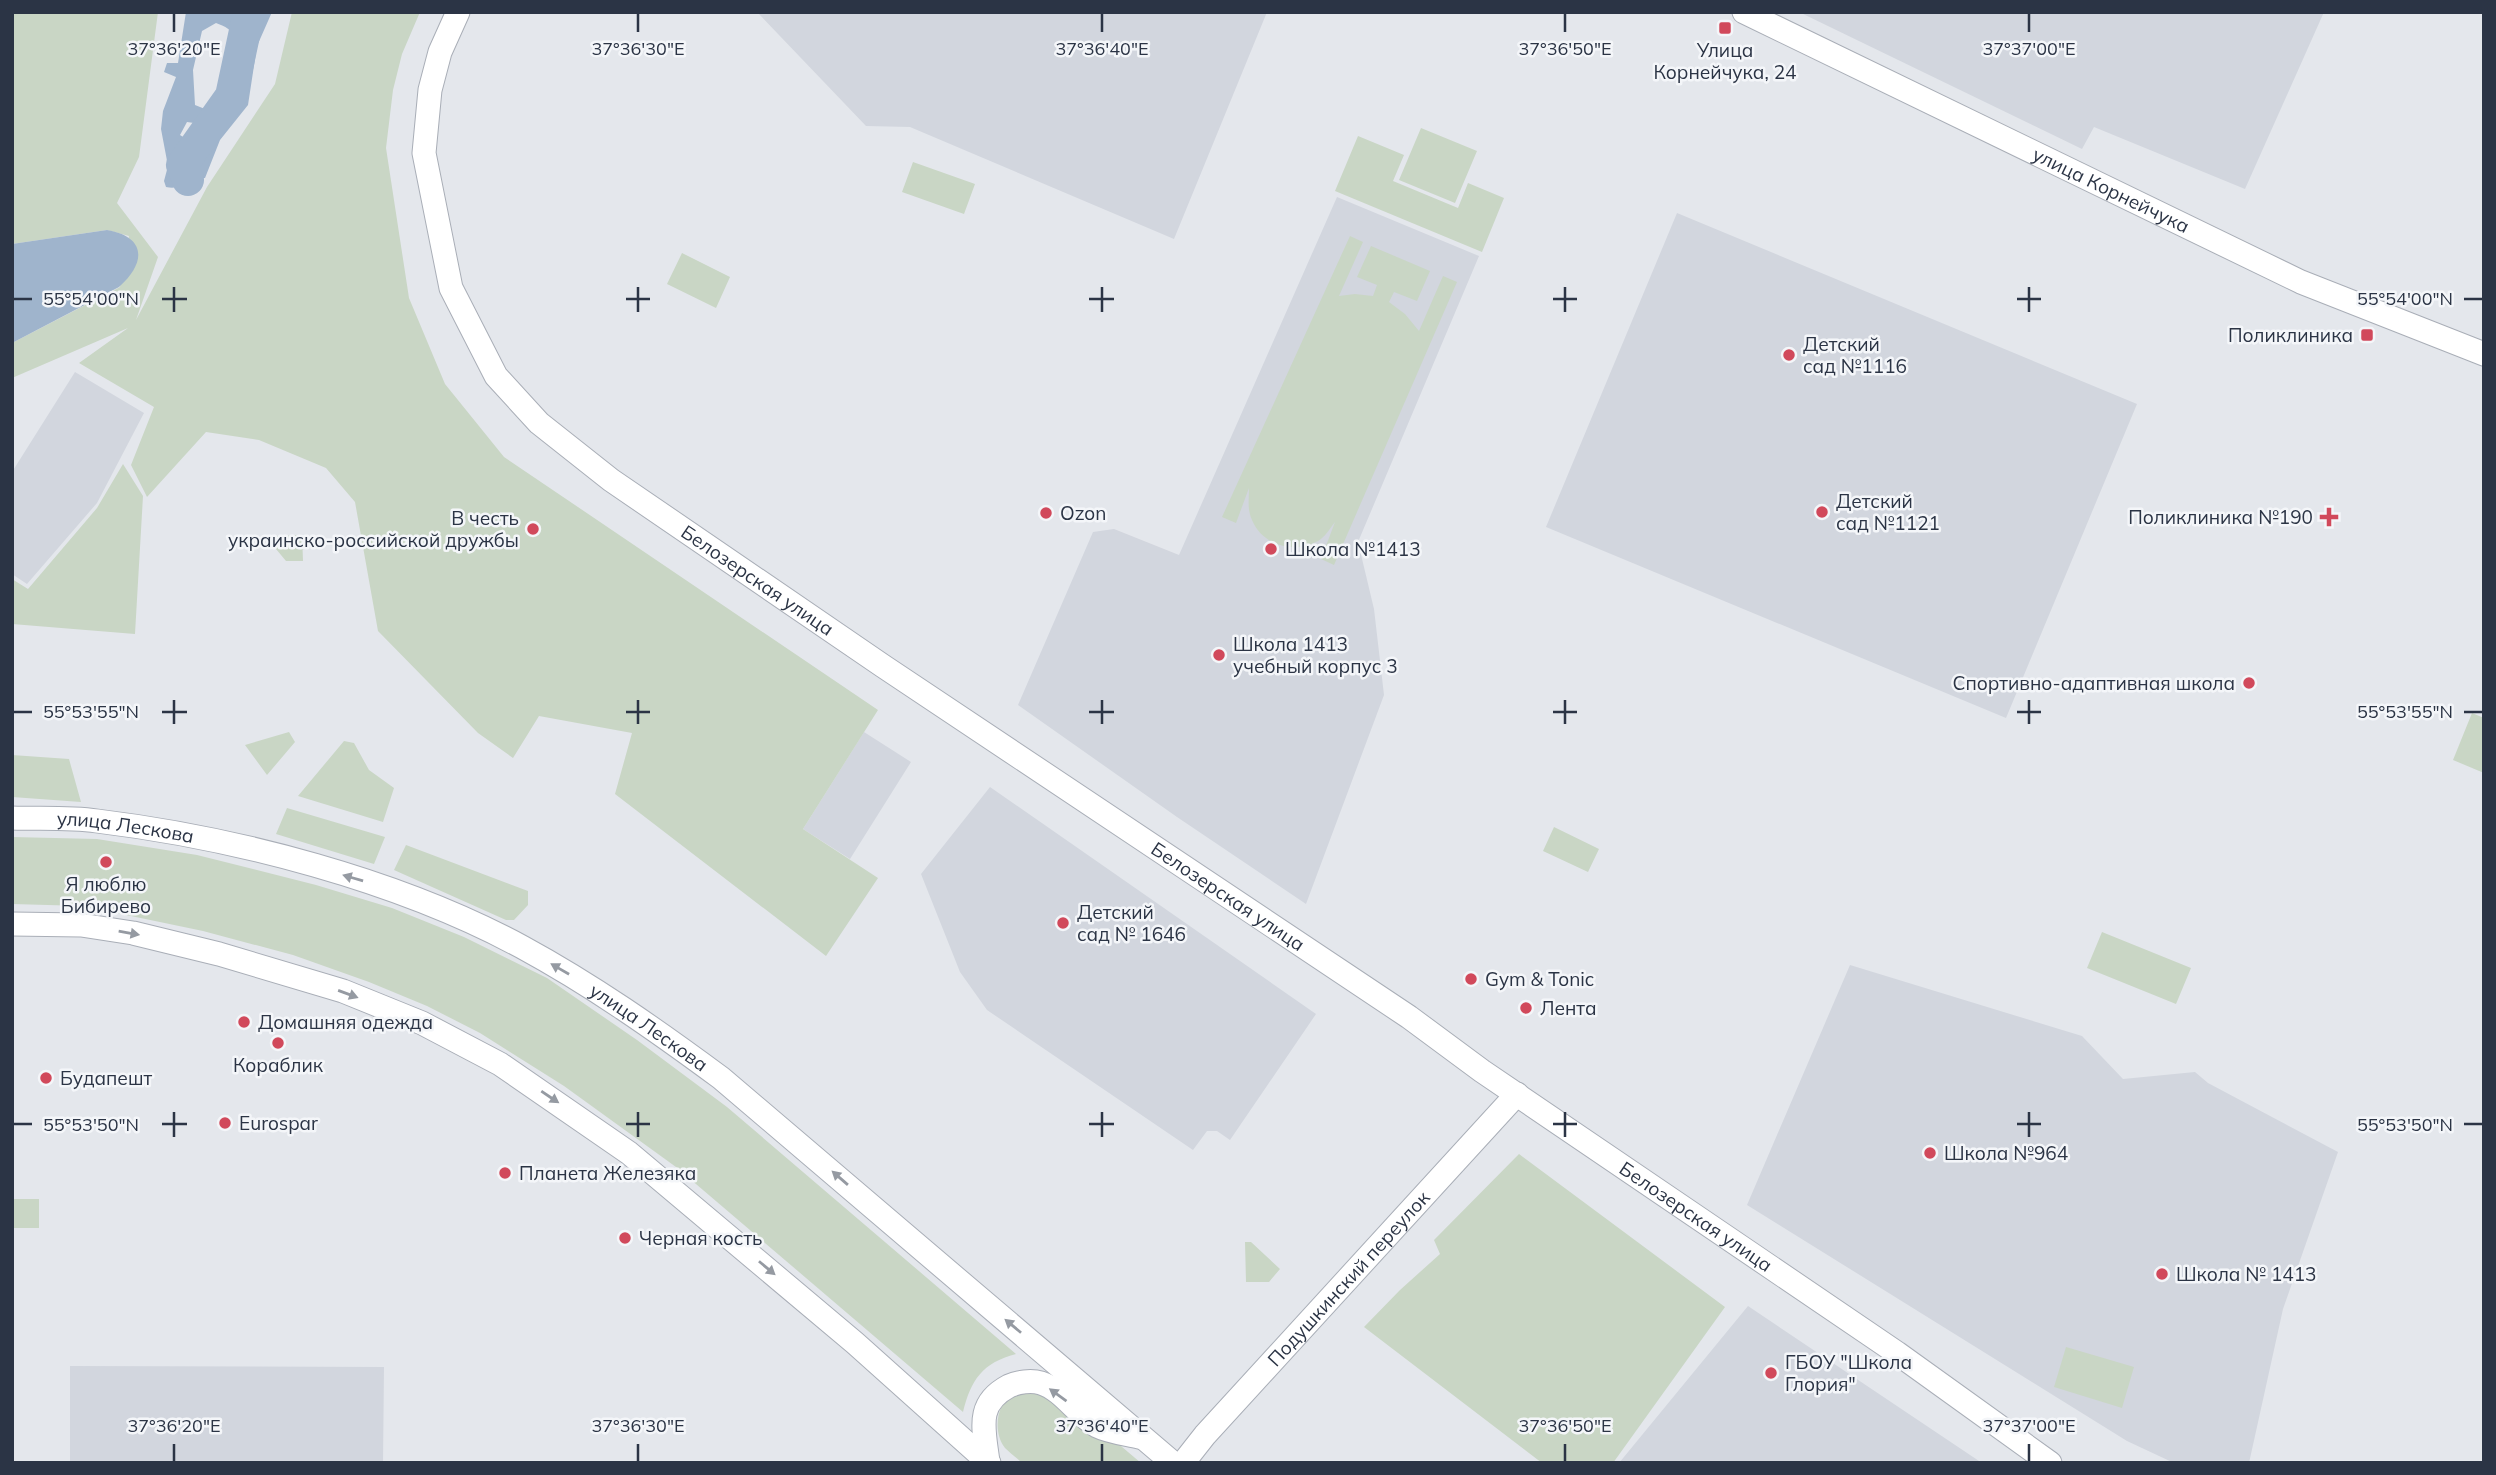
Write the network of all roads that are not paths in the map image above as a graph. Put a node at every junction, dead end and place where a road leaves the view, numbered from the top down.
1 (458, 12) edge
2 (1744, 12) edge
3 (2484, 354) edge
4 (12, 818) edge
5 (12, 923) edge
6 (1517, 1094) junction
7 (1145, 1438) junction
8 (989, 1463) edge
9 (1173, 1463) edge
10 (1183, 1463) edge
11 (2050, 1463) edge

1 - 6 street, Белозерская улица
2 - 3 street, улица Корнейчука
7 -> 4 street, улица Лескова
5 -> 8 street
6 - 10 street, Подушкинский переулок
6 - 11 street, Белозерская улица
7 -> 8 street
7 - 9 street, улица Лескова

